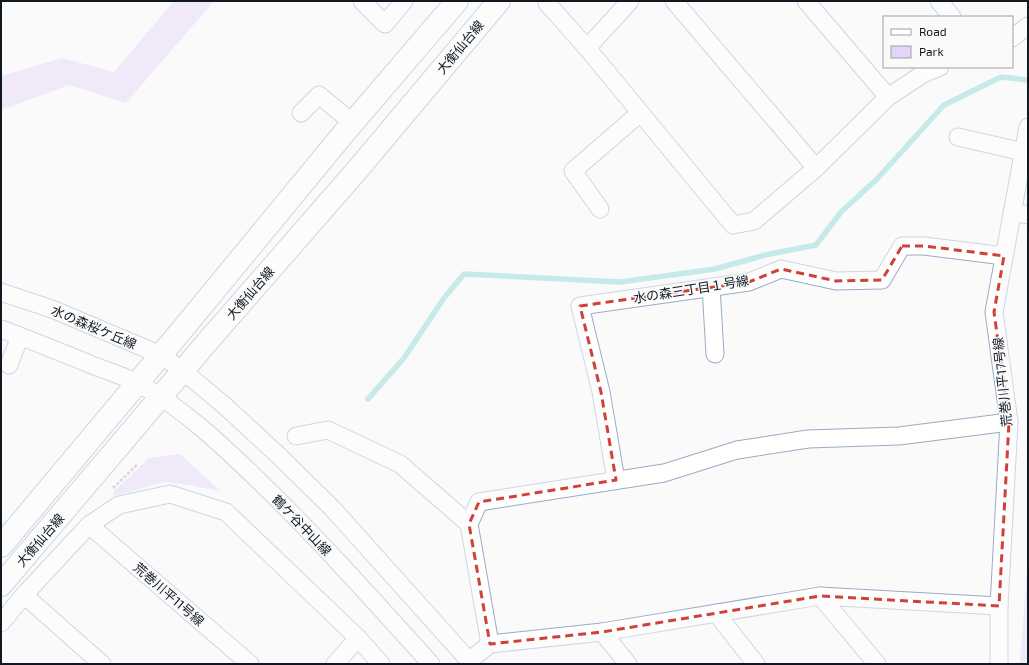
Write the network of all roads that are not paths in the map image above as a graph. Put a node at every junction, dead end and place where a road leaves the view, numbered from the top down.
1 (362, 1) edge
2 (404, 1) edge
3 (457, 1) edge
4 (499, 1) edge
5 (630, 1) edge
6 (674, 1) edge
7 (806, 1) edge
8 (939, 1) edge
9 (547, 3) dead end
10 (951, 16) edge
11 (1028, 26) edge
12 (1013, 37) edge
13 (587, 48) junction
14 (938, 68) edge
15 (888, 97) junction
16 (640, 113) junction
17 (300, 114) dead end
18 (353, 123) junction
19 (1028, 127) edge
20 (958, 137) dead end
21 (1023, 152) junction
22 (816, 168) junction
23 (600, 209) dead end
24 (1020, 214) edge
25 (1004, 256) junction
26 (711, 287) junction
27 (1, 292) edge
28 (1, 329) edge
29 (20, 336) junction
30 (715, 354) dead end
31 (160, 355) junction
32 (9, 365) dead end
33 (183, 371) junction
34 (138, 383) junction
35 (161, 397) junction
36 (1008, 422) junction
37 (296, 436) dead end
38 (616, 480) junction
39 (469, 524) junction
40 (89, 525) junction
41 (1, 546) edge
42 (1, 585) edge
43 (24, 595) junction
44 (820, 596) junction
45 (999, 606) junction
46 (716, 614) junction
47 (1, 623) edge
48 (602, 632) junction
49 (358, 638) junction
50 (490, 644) junction
51 (471, 662) edge
52 (102, 664) edge
53 (250, 664) edge
54 (335, 664) edge
55 (382, 664) edge
56 (431, 664) edge
57 (628, 664) edge
58 (756, 664) edge
59 (877, 664) edge
60 (999, 664) edge

1 - 2 street
3 - 18 main road, 大衡仙台線
4 - 33 main road, 大衡仙台線
5 - 13 street
6 - 22 street
7 - 15 street
8 - 10 street
9 - 13 street
11 - 12 street
13 - 16 street
14 - 15 street
15 - 22 street
16 - 22 street
16 - 23 street
17 - 18 street
18 - 31 main road, 大衡仙台線
19 - 21 street, 荒巻川平17号線
20 - 21 street
21 - 24 street, 荒巻川平17号線
24 - 25 street, 荒巻川平17号線
25 - 26 street, 水の森三丁目１号線
25 - 36 street, 荒巻川平17号線
26 - 30 street
26 - 38 street, 水の森三丁目１号線
27 - 31 street, 水の森桜ケ丘線
28 - 29 street
29 - 32 street
29 - 34 street
31 - 33 street, 水の森桜ケ丘線
31 - 34 main road, 大衡仙台線
33 - 35 main road, 大衡仙台線
33 - 51 street, 水の森桜ケ丘線
34 - 35 street
34 - 41 main road, 大衡仙台線
35 - 42 main road, 大衡仙台線
35 - 56 street, 鶴ケ谷中山線
36 - 38 street
36 - 45 street, 荒巻川平17号線
37 - 39 street
38 - 39 street
39 - 50 street
40 - 43 street
40 - 49 street
40 - 53 street, 荒巻川平11号線
43 - 47 street
43 - 52 street
44 - 45 street
44 - 46 street
44 - 59 street
45 - 60 street, 荒巻川平17号線
46 - 48 street
46 - 58 street
48 - 50 street
48 - 57 street
49 - 54 street
49 - 55 street
50 - 51 street

